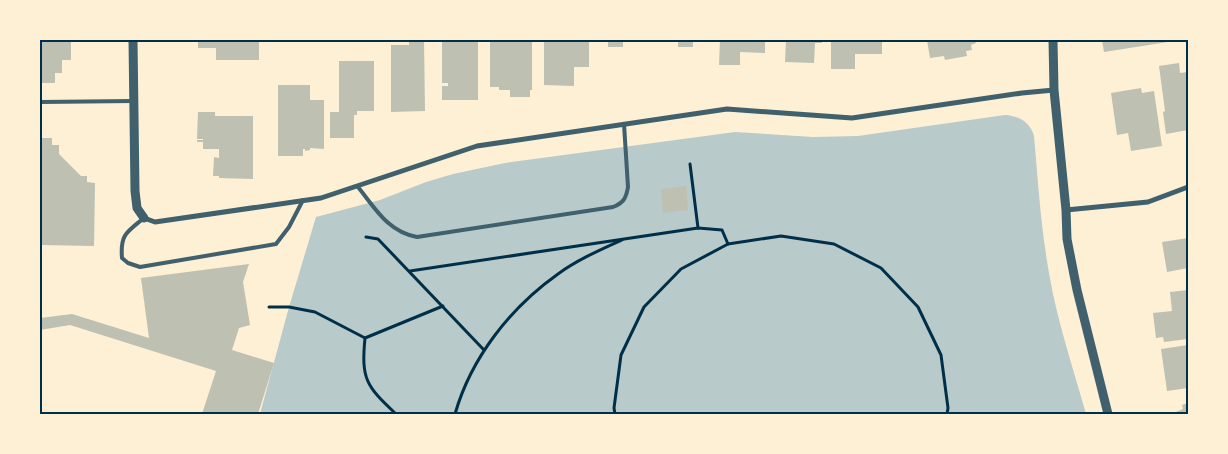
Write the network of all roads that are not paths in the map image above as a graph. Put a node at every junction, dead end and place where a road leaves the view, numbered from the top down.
1 (133, 40) edge
2 (1053, 40) edge
3 (1054, 90) junction
4 (40, 102) edge
5 (133, 102) junction
6 (624, 124) junction
7 (358, 187) junction
8 (1188, 188) edge
9 (303, 200) junction
10 (1066, 210) junction
11 (144, 218) junction
12 (1108, 414) edge

1 - 5 street
2 - 3 street
3 - 6 street
3 - 10 street
4 - 5 lane
5 - 11 street
6 - 7 street
6 - 7 lane
7 - 9 street
8 - 10 street
9 - 11 street
9 - 11 lane
10 - 12 street

